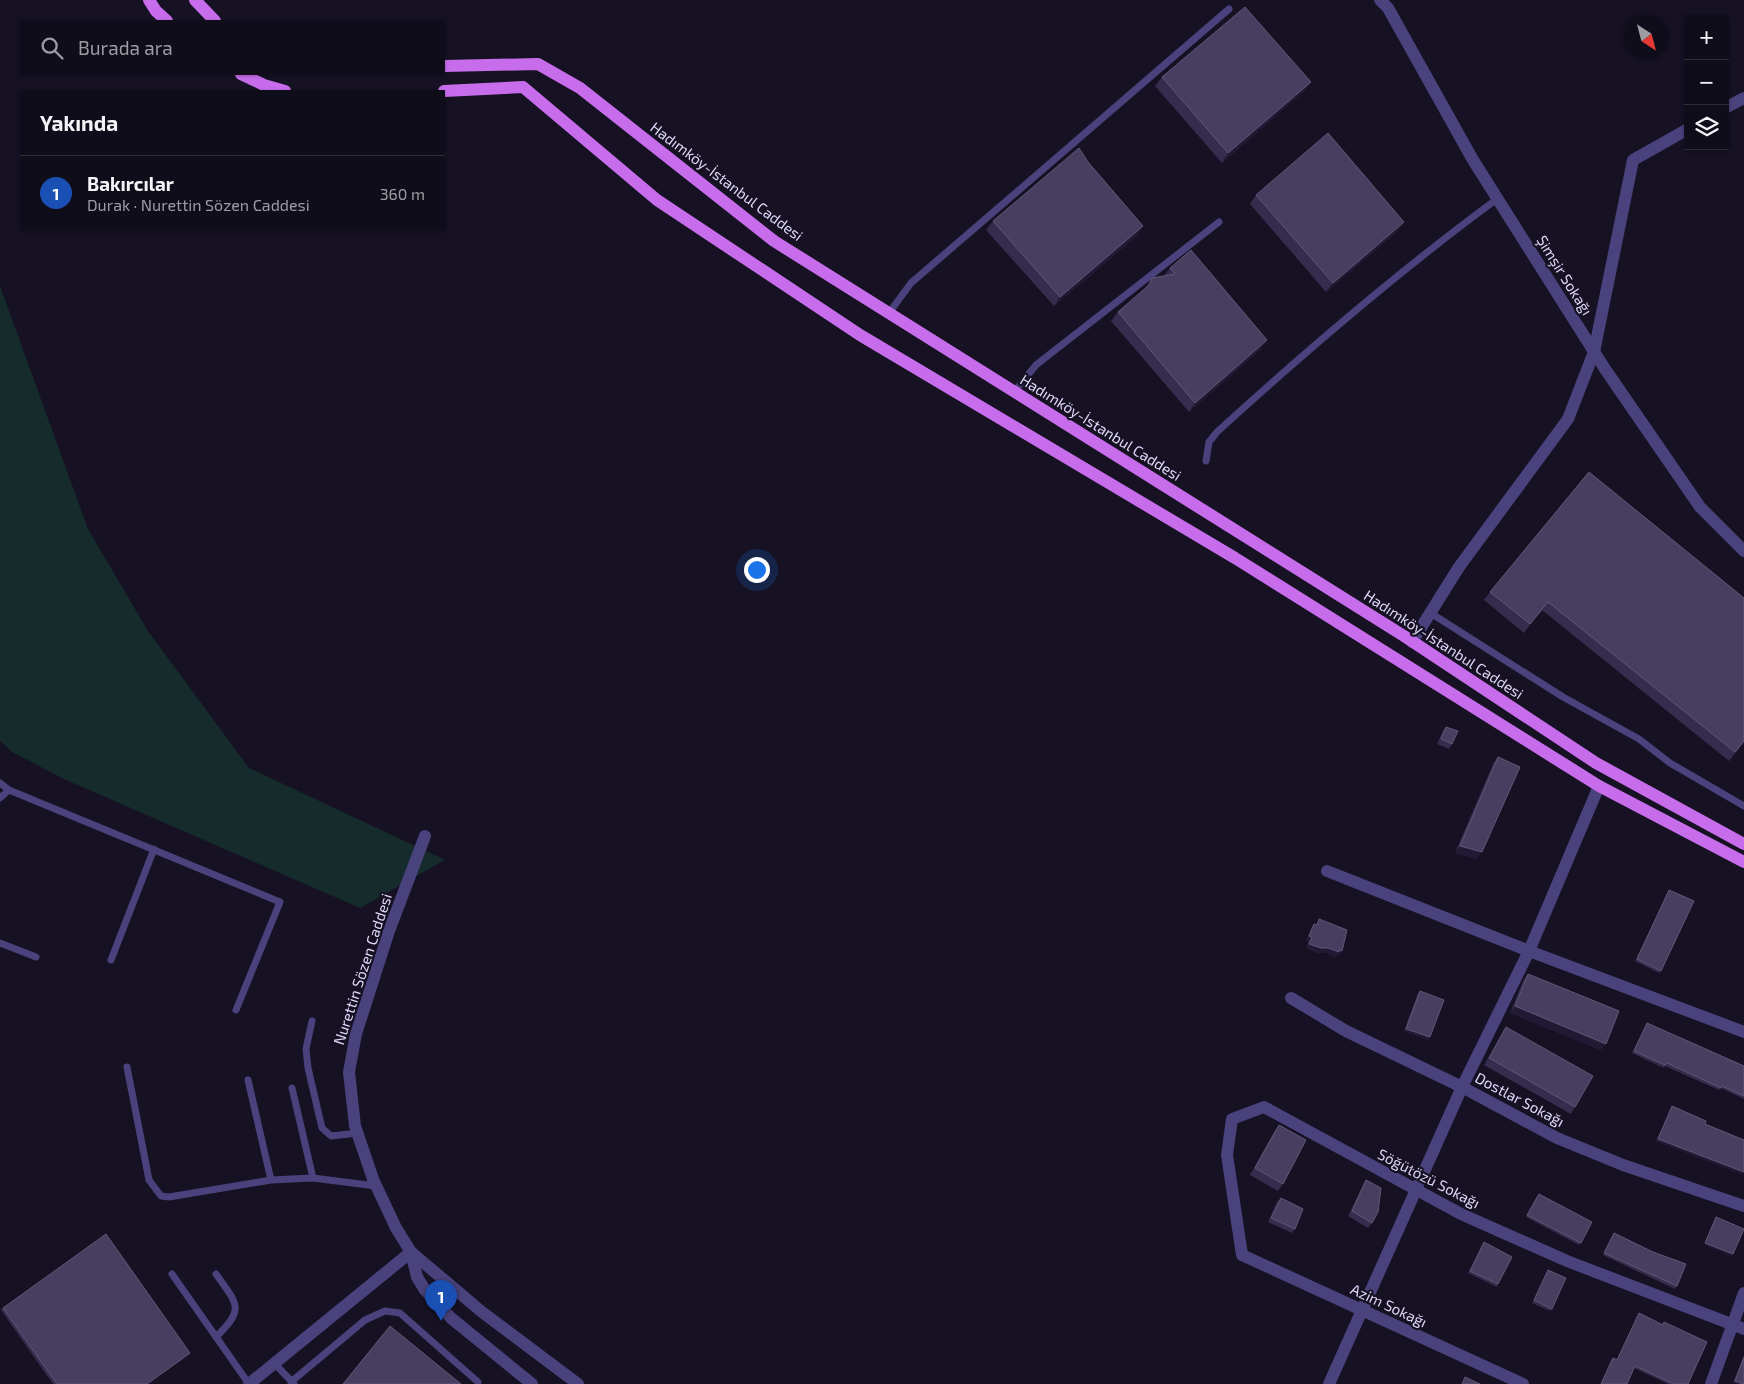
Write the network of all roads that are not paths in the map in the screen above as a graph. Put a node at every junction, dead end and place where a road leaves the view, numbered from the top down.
1 (149, 0) edge
2 (195, 0) edge
3 (1380, 0) edge
4 (1229, 9) dead end
5 (166, 20) edge
6 (214, 20) edge
7 (445, 66) edge
8 (243, 75) edge
9 (281, 90) edge
10 (445, 92) edge
11 (1744, 98) edge
12 (1729, 106) edge
13 (1684, 131) edge
14 (1497, 198) junction
15 (1219, 222) dead end
16 (889, 313) junction
17 (1594, 352) junction
18 (1014, 392) junction
19 (1206, 461) dead end
20 (1744, 551) edge
21 (1430, 612) junction
22 (1412, 642) junction
23 (0, 783) edge
24 (1599, 786) junction
25 (9, 790) junction
26 (0, 798) edge
27 (1744, 806) edge
28 (425, 836) dead end
29 (1744, 844) edge
30 (154, 850) junction
31 (1744, 862) edge
32 (1328, 871) dead end
33 (0, 943) edge
34 (1529, 951) junction
35 (36, 957) dead end
36 (112, 960) dead end
37 (1291, 998) dead end
38 (236, 1010) dead end
39 (312, 1021) dead end
40 (1744, 1032) edge
41 (127, 1067) dead end
42 (248, 1080) dead end
43 (1462, 1087) junction
44 (292, 1088) dead end
45 (358, 1133) junction
46 (313, 1178) junction
47 (271, 1180) junction
48 (377, 1186) junction
49 (1416, 1191) junction
50 (1744, 1206) edge
51 (411, 1252) junction
52 (1242, 1255) joint
53 (172, 1274) dead end
54 (216, 1274) dead end
55 (1744, 1293) edge
56 (1361, 1310) junction
57 (1738, 1327) edge
58 (216, 1337) junction
59 (275, 1364) junction
60 (478, 1382) dead end
61 (293, 1383) edge
62 (249, 1384) edge
63 (532, 1384) edge
64 (578, 1384) edge
65 (1330, 1384) edge
66 (1523, 1384) edge
67 (1711, 1384) edge

1 - 5 main road
2 - 6 main road
3 - 14 street, Şimşir Sokağı
4 - 16 lane
7 - 16 main road, Hadımköy-İstanbul Caddesi
8 - 9 main road
10 - 24 main road
11 - 12 street
13 - 17 street
14 - 17 street, Şimşir Sokağı
14 - 19 lane
15 - 18 lane
16 - 18 main road, Hadımköy-İstanbul Caddesi
17 - 20 street, Şimşir Sokağı
17 - 21 street
18 - 22 main road, Hadımköy-İstanbul Caddesi
21 - 22 street
21 - 27 lane
22 - 29 main road, Hadımköy-İstanbul Caddesi
23 - 25 lane
24 - 31 main road
24 - 34 street
25 - 26 lane
25 - 30 lane
28 - 45 street, Nurettin Sözen Caddesi
30 - 36 lane
30 - 38 lane
32 - 34 street
33 - 35 lane
34 - 40 street
34 - 43 street
37 - 43 street, Dostlar Sokağı
39 - 45 lane
41 - 47 lane
42 - 47 lane
43 - 49 street
43 - 50 street, Dostlar Sokağı
44 - 46 lane
45 - 48 street, Nurettin Sözen Caddesi
46 - 47 lane
46 - 48 lane
48 - 51 street, Nurettin Sözen Caddesi
49 - 52 street, Söğütözü Sokağı
49 - 56 street
49 - 57 street, Söğütözü Sokağı
51 - 59 street
51 - 63 street, Nurettin Sözen Caddesi
51 - 64 street, Nurettin Sözen Caddesi
52 - 56 street, Azim Sokağı
53 - 58 lane
54 - 58 lane
55 - 57 street
56 - 65 street
56 - 66 street, Azim Sokağı
57 - 67 street
58 - 62 lane
59 - 61 lane
59 - 62 street
60 - 61 lane

